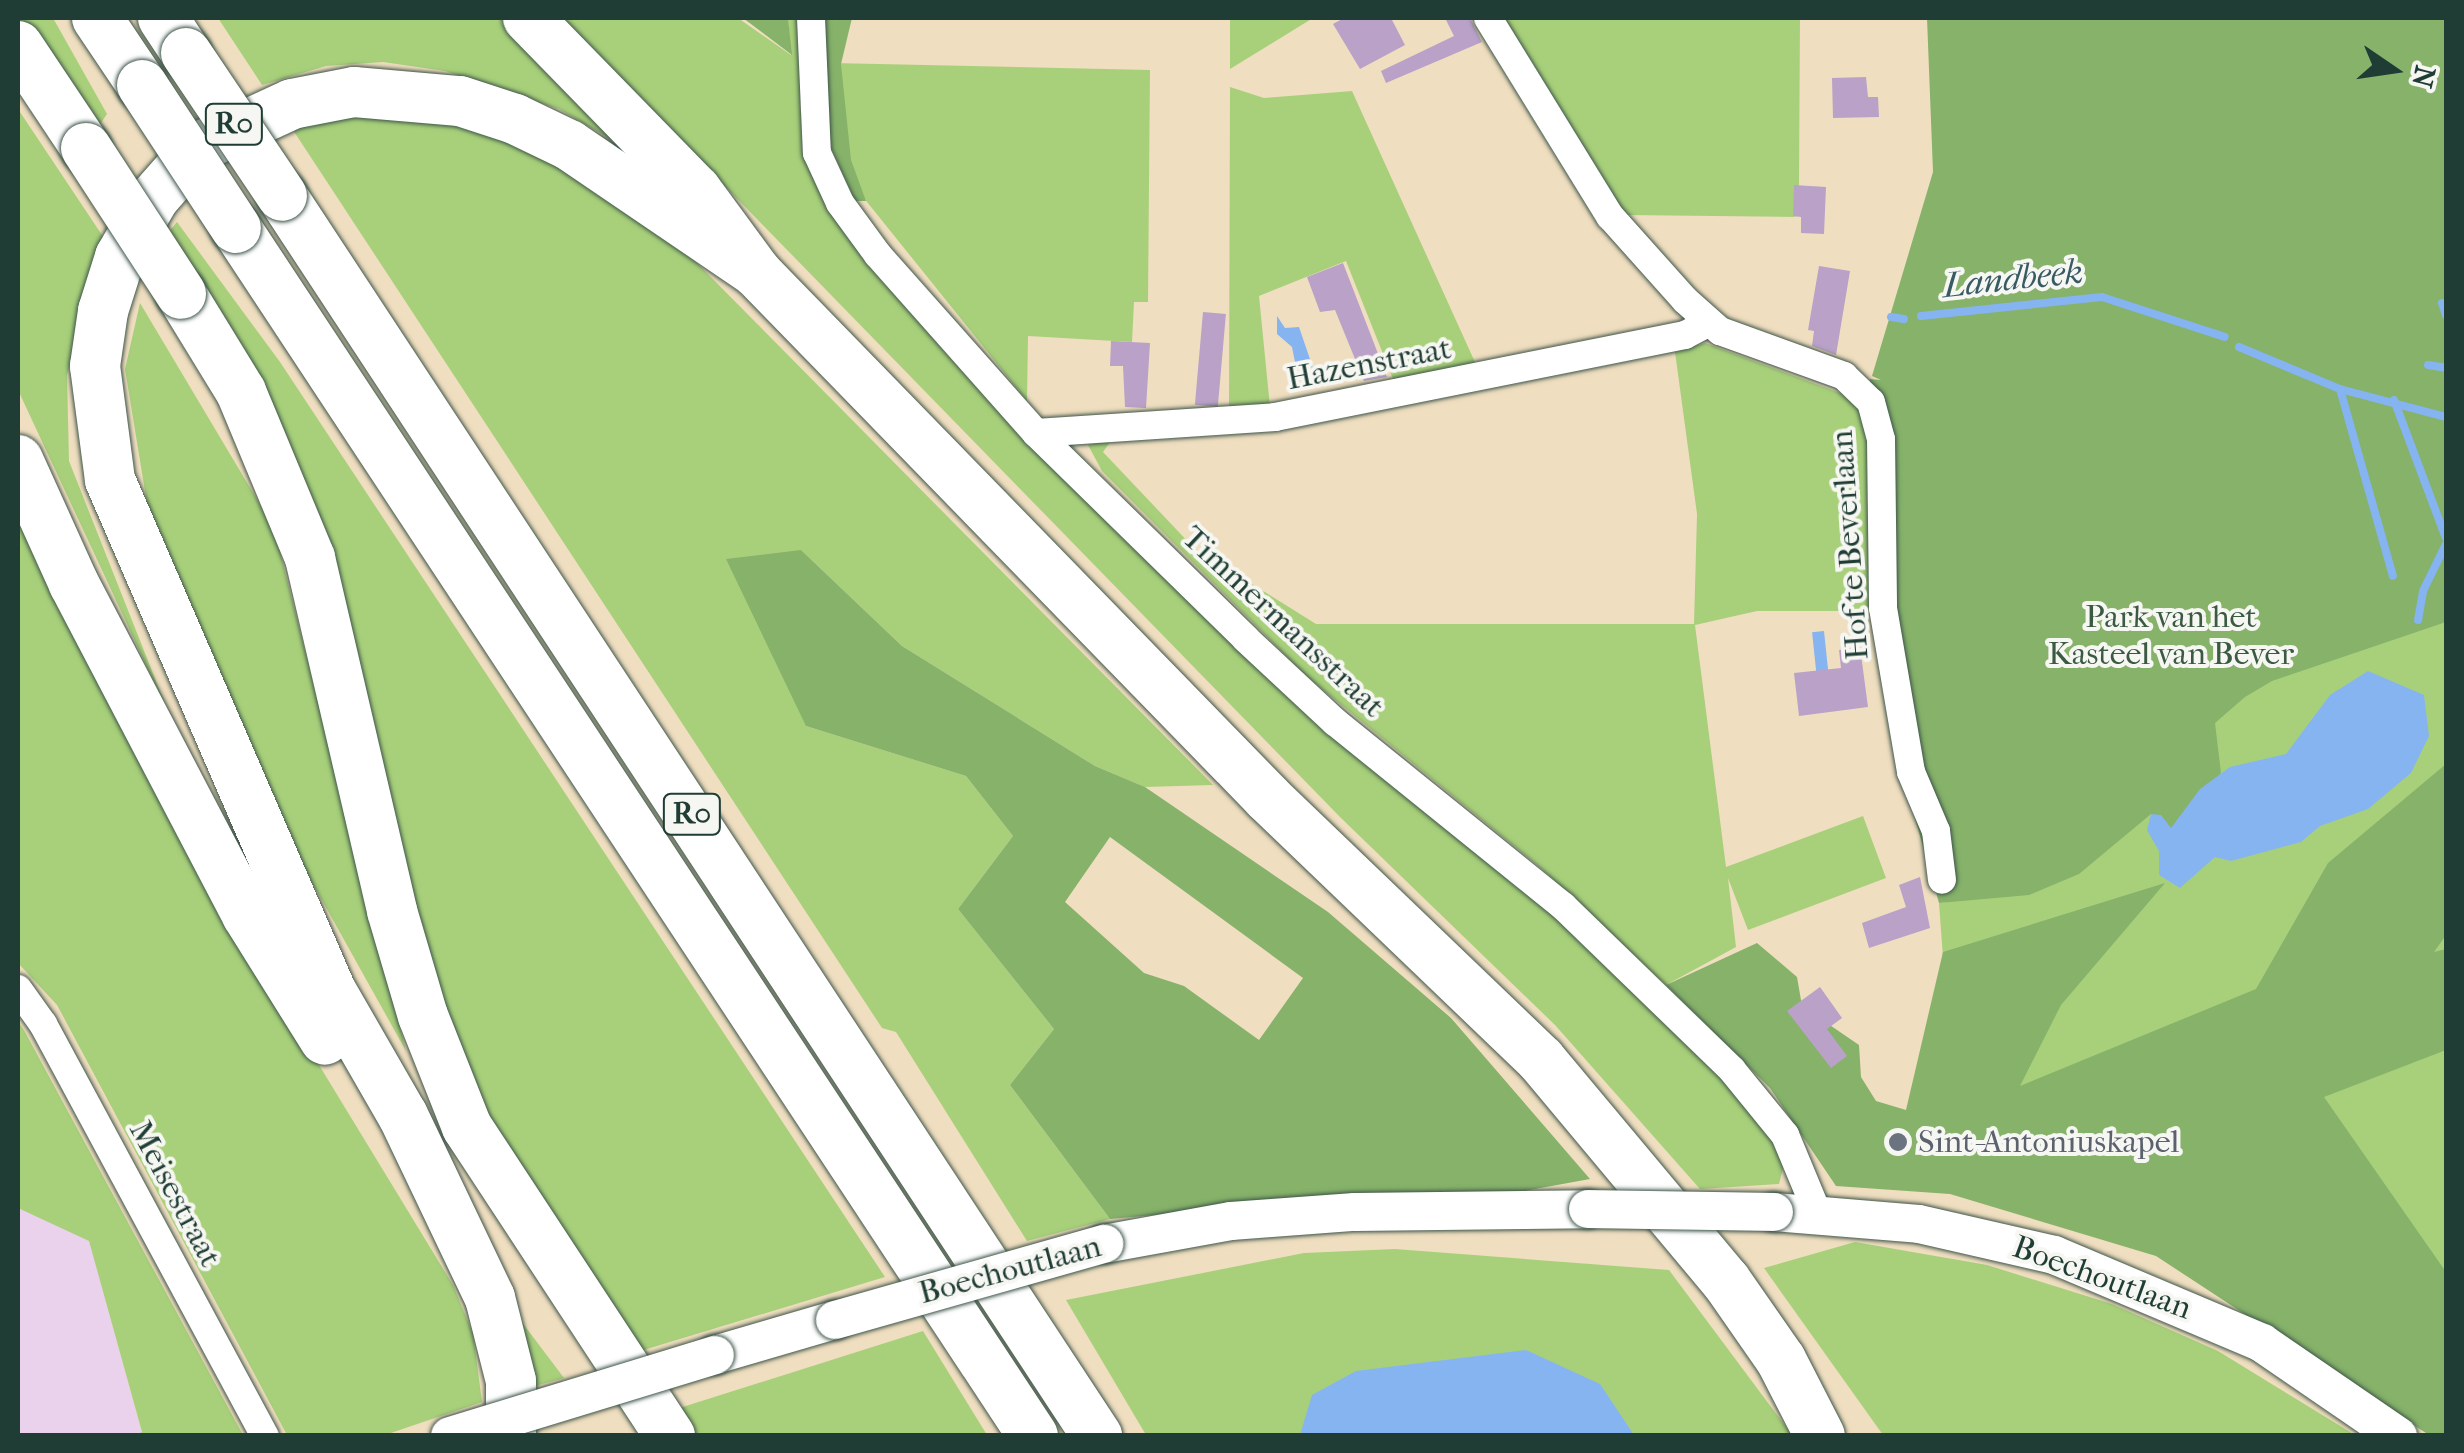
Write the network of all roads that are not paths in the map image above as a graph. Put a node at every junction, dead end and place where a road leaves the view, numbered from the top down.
1 (97, 18) edge
2 (528, 18) edge
3 (811, 18) edge
4 (1488, 18) edge
5 (174, 35) edge
6 (18, 46) edge
7 (757, 272) junction
8 (1708, 323) junction
9 (1036, 432) junction
10 (18, 460) edge
11 (1942, 880) dead end
12 (18, 989) edge
13 (403, 1116) junction
14 (440, 1204) junction
15 (1817, 1212) junction
16 (1780, 1360) junction
17 (265, 1436) edge
18 (450, 1436) edge
19 (511, 1436) edge
20 (641, 1436) edge
21 (670, 1436) edge
22 (1033, 1436) edge
23 (1097, 1436) edge
24 (1820, 1436) edge
25 (1851, 1436) edge
26 (2398, 1436) edge

1 - 22 highway, R0, bridge
2 - 7 highway
3 - 9 street, Timmermansstraat
4 - 8 street, Hof te Beverlaan
5 - 23 highway, R0, bridge
6 - 21 highway, bridge
7 - 13 highway
7 - 16 highway
8 - 9 street, Hazenstraat
8 - 11 street, Hof te Beverlaan
9 - 15 street, Timmermansstraat
10 - 14 highway
12 - 17 street, Meisestraat
13 - 14 highway
13 - 20 highway
14 - 19 highway
15 - 18 main road, Boechoutlaan, bridge
15 - 26 main road, Boechoutlaan
16 - 24 highway
16 - 25 highway

